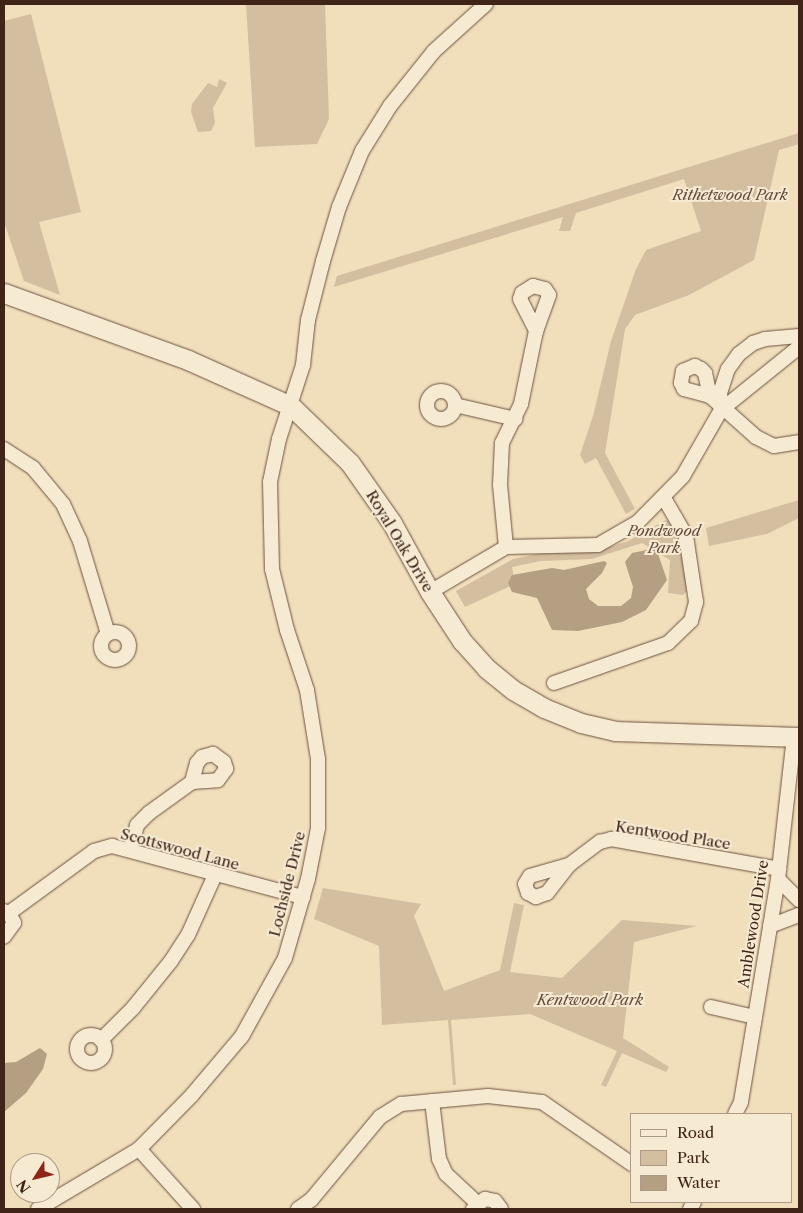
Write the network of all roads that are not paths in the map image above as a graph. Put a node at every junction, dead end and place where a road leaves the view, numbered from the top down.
1 (486, 4) edge
2 (4, 293) edge
3 (536, 331) junction
4 (799, 336) edge
5 (799, 347) edge
6 (710, 396) dead end
7 (455, 405) dead end
8 (291, 406) junction
9 (721, 410) junction
10 (515, 419) junction
11 (799, 442) edge
12 (4, 449) edge
13 (664, 498) junction
14 (506, 548) junction
15 (430, 592) junction
16 (108, 634) dead end
17 (554, 683) dead end
18 (797, 737) edge
19 (192, 782) dead end
20 (130, 850) junction
21 (569, 865) dead end
22 (779, 874) junction
23 (214, 875) junction
24 (303, 897) junction
25 (799, 900) edge
26 (6, 912) edge
27 (799, 915) edge
28 (770, 926) junction
29 (4, 937) edge
30 (711, 1007) dead end
31 (755, 1017) junction
32 (101, 1040) dead end
33 (432, 1101) junction
34 (736, 1113) edge
35 (139, 1149) junction
36 (630, 1163) edge
37 (475, 1206) edge
38 (38, 1209) edge
39 (193, 1209) edge
40 (298, 1209) edge
41 (501, 1209) edge

1 - 8 street, Lochside Drive
2 - 8 main road, Royal Oak Drive
3 - 3 street
3 - 10 street
4 - 9 street
5 - 9 street
6 - 9 street
7 - 10 street
8 - 15 main road, Royal Oak Drive
8 - 24 street, Lochside Drive
9 - 11 street
9 - 13 street
10 - 14 street
12 - 16 street
13 - 14 street
13 - 17 street
14 - 15 street
15 - 18 main road, Royal Oak Drive
18 - 22 street, Amblewood Drive
19 - 20 street
20 - 23 street, Scottswood Lane
20 - 26 street, Scottswood Lane
21 - 22 street, Kentwood Place
22 - 25 street
22 - 28 street, Amblewood Drive
23 - 24 street, Scottswood Lane
23 - 32 street
24 - 35 street, Lochside Drive
26 - 29 street, Scottswood Lane
27 - 28 street
28 - 31 street, Amblewood Drive
30 - 31 street
31 - 34 street, Amblewood Drive
33 - 36 street
33 - 37 street
33 - 40 street
35 - 38 street, Lochside Drive
35 - 39 street
37 - 41 street

